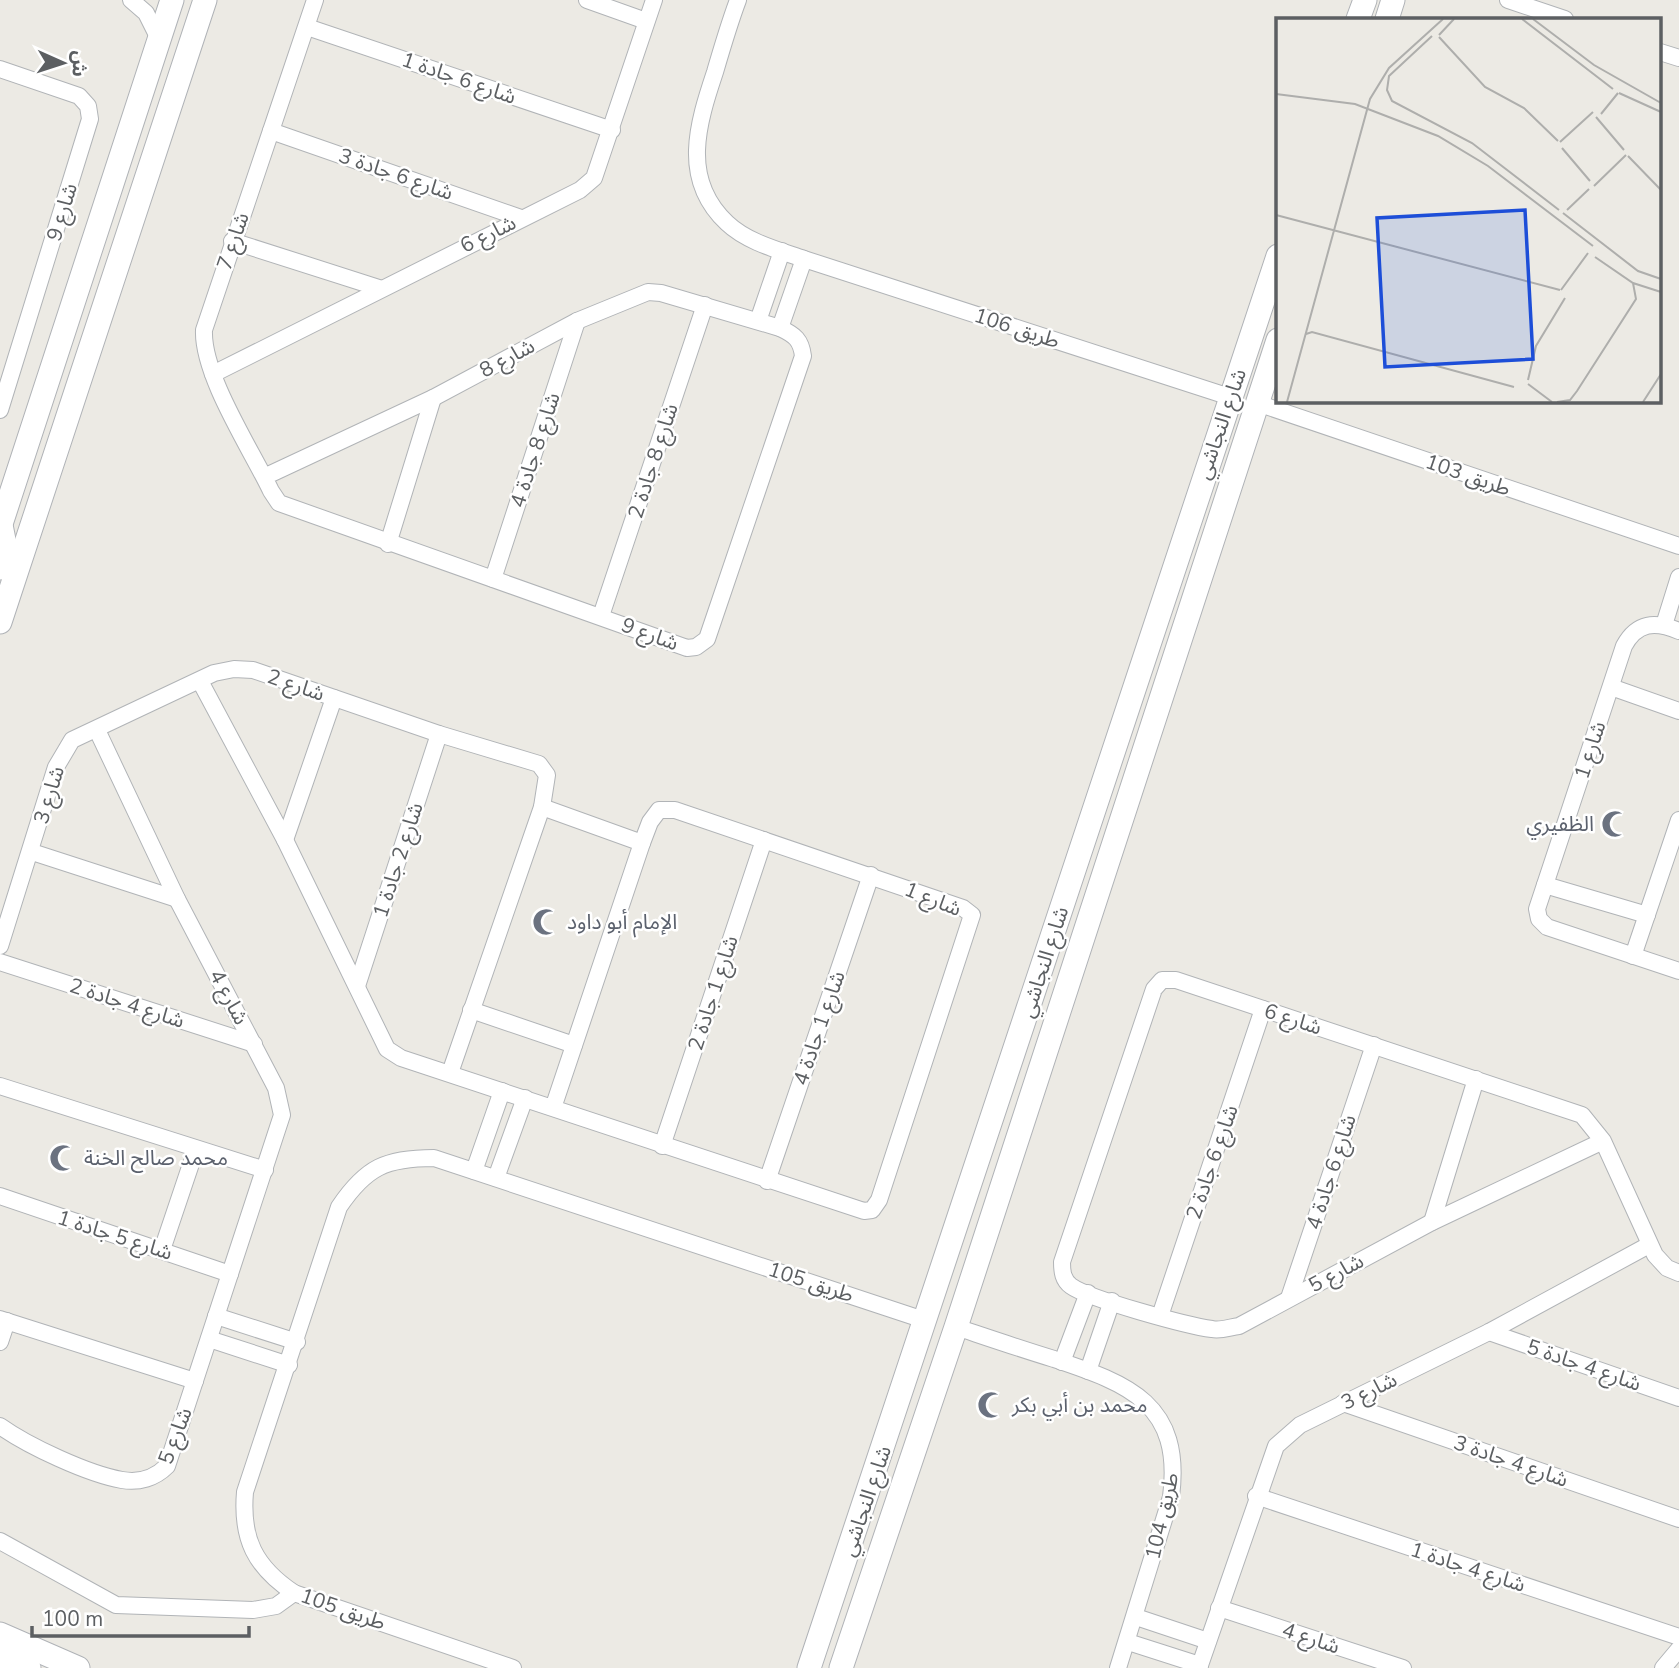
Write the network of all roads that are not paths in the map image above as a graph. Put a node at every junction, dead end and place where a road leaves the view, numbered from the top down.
1 (131, 0) edge
2 (172, 0) edge
3 (205, 0) edge
4 (315, 0) edge
5 (587, 0) edge
6 (654, 0) edge
7 (1365, 0) edge
8 (1393, 0) edge
9 (1508, 0) edge
10 (734, 1) edge
11 (1358, 18) edge
12 (1387, 18) edge
13 (1562, 18) edge
14 (646, 21) junction
15 (307, 27) junction
16 (159, 39) junction
17 (1662, 52) edge
18 (1679, 58) edge
19 (0, 69) edge
20 (612, 130) junction
21 (271, 131) junction
22 (522, 218) junction
23 (232, 241) junction
24 (782, 251) junction
25 (804, 259) junction
26 (1276, 262) edge
27 (379, 288) junction
28 (705, 305) junction
29 (577, 321) junction
30 (758, 321) junction
31 (780, 328) junction
32 (1276, 346) edge
33 (213, 374) junction
34 (1230, 397) junction
35 (433, 398) junction
36 (1257, 403) junction
37 (0, 410) edge
38 (264, 477) junction
39 (0, 526) edge
40 (388, 544) junction
41 (1679, 546) edge
42 (0, 568) edge
43 (1679, 577) edge
44 (494, 579) junction
45 (1168, 583) junction
46 (1196, 595) junction
47 (601, 616) junction
48 (0, 620) edge
49 (1154, 626) junction
50 (1672, 628) edge
51 (1182, 638) junction
52 (200, 681) junction
53 (1611, 687) junction
54 (334, 698) junction
55 (1679, 711) edge
56 (97, 730) junction
57 (439, 734) junction
58 (541, 807) junction
59 (1679, 820) edge
60 (285, 839) junction
61 (764, 840) junction
62 (642, 843) junction
63 (32, 852) junction
64 (871, 875) junction
65 (1545, 885) junction
66 (177, 899) junction
67 (1647, 915) junction
68 (0, 946) edge
69 (1633, 956) junction
70 (0, 962) edge
71 (1679, 971) edge
72 (357, 986) junction
73 (1263, 1009) junction
74 (471, 1010) junction
75 (254, 1044) junction
76 (574, 1045) junction
77 (1374, 1045) junction
78 (450, 1073) junction
79 (1476, 1079) junction
80 (0, 1086) edge
81 (502, 1091) junction
82 (524, 1098) junction
83 (553, 1108) junction
84 (1603, 1140) junction
85 (662, 1146) junction
86 (197, 1149) junction
87 (265, 1170) junction
88 (474, 1171) junction
89 (496, 1178) junction
90 (767, 1181) junction
91 (0, 1196) edge
92 (1432, 1222) junction
93 (1649, 1245) junction
94 (162, 1250) junction
95 (1679, 1273) edge
96 (230, 1274) junction
97 (1063, 1276) joint
98 (1088, 1293) junction
99 (1289, 1298) junction
100 (1112, 1301) junction
101 (216, 1316) junction
102 (1160, 1316) junction
103 (3, 1320) edge
104 (926, 1321) junction
105 (956, 1328) junction
106 (1489, 1332) junction
107 (209, 1339) junction
108 (0, 1342) edge
109 (297, 1342) junction
110 (1062, 1362) junction
111 (289, 1365) junction
112 (1088, 1371) junction
113 (195, 1381) junction
114 (1679, 1398) edge
115 (1343, 1403) junction
116 (0, 1426) edge
117 (1256, 1496) junction
118 (1679, 1519) edge
119 (0, 1541) edge
120 (843, 1567) junction
121 (872, 1578) junction
122 (295, 1593) junction
123 (1219, 1608) junction
124 (829, 1609) junction
125 (1136, 1617) junction
126 (858, 1618) junction
127 (0, 1634) edge
128 (1679, 1637) edge
129 (1208, 1641) junction
130 (1128, 1642) junction
131 (1679, 1649) edge
132 (0, 1657) edge
133 (1200, 1666) edge
134 (29, 1668) edge
135 (78, 1668) edge
136 (513, 1668) edge
137 (809, 1668) edge
138 (842, 1668) edge
139 (1118, 1668) edge
140 (1403, 1668) edge
141 (1663, 1668) edge

1 - 16 street
2 - 16 main road
3 - 48 main road
4 - 15 street, شارع 7
5 - 14 street
6 - 14 street, شارع 6
7 - 11 main road
8 - 12 main road
9 - 13 street
10 - 24 street, طريق 106
14 - 20 street, شارع 6
15 - 20 street, شارع 6 جادة 1
15 - 21 street, شارع 7
16 - 39 main road
17 - 18 street
19 - 37 street, شارع 9
20 - 22 street, شارع 6
21 - 22 street, شارع 6 جادة 3
21 - 23 street, شارع 7
22 - 27 street, شارع 6
23 - 27 street
23 - 33 street, شارع 7
24 - 25 street, طريق 106
24 - 30 street
25 - 31 street
25 - 34 street, طريق 106
26 - 34 main road, شارع النجاشي
27 - 33 street, شارع 6
28 - 29 street, شارع 8
28 - 30 street, شارع 8
28 - 47 street, شارع 8 جادة 2
29 - 35 street, شارع 8
29 - 44 street, شارع 8 جادة 4
30 - 31 street, شارع 9
31 - 47 street, شارع 9
32 - 36 main road, شارع النجاشي
33 - 38 street, شارع 7
34 - 45 main road, شارع النجاشي
35 - 38 street, شارع 8
35 - 40 street
36 - 41 street, طريق 103
36 - 46 main road, شارع النجاشي
38 - 40 street, شارع 9
39 - 42 main road
40 - 44 street, شارع 9
43 - 50 street
44 - 47 street, شارع 9
45 - 46 main road
45 - 49 main road, شارع النجاشي
46 - 51 main road, شارع النجاشي
49 - 51 main road
49 - 104 main road, شارع النجاشي
50 - 53 street, شارع 1
51 - 105 main road, شارع النجاشي
52 - 54 street, شارع 2
52 - 56 street, شارع 3
52 - 60 street
53 - 55 street
53 - 65 street, شارع 1
54 - 57 street, شارع 2
54 - 60 street
56 - 63 street, شارع 3
56 - 66 street, شارع 4
57 - 58 street, شارع 2
57 - 72 street, شارع 2 جادة 1
58 - 62 street
58 - 74 street, شارع 2
59 - 67 street
60 - 72 street
61 - 62 street, شارع 1
61 - 64 street, شارع 1
61 - 85 street, شارع 1 جادة 2
62 - 76 street, شارع 1
63 - 66 street
63 - 68 street, شارع 3
64 - 90 street, شارع 1 جادة 4
64 - 90 street, شارع 1
65 - 67 street
65 - 69 street, شارع 1
66 - 75 street, شارع 4
67 - 69 street
69 - 71 street, شارع 1
70 - 75 street, شارع 4 جادة 2
72 - 78 street
73 - 77 street, شارع 6
73 - 97 street, شارع 6
73 - 102 street, شارع 6 جادة 2
74 - 76 street
74 - 78 street, شارع 2
75 - 87 street, شارع 4
76 - 83 street, شارع 1
77 - 79 street, شارع 6
77 - 99 street, شارع 6 جادة 4
78 - 81 street
79 - 84 street, شارع 6
79 - 92 street
80 - 86 street
81 - 82 street
81 - 88 street
82 - 83 street
82 - 89 street
83 - 85 street, شارع 1
84 - 92 street, شارع 5
84 - 93 street, شارع 6
85 - 90 street, شارع 1
86 - 87 street
86 - 94 street
87 - 96 street, شارع 4
88 - 89 street, طريق 105
88 - 109 street, طريق 105
89 - 104 street, طريق 105
91 - 94 street, شارع 5 جادة 1
92 - 99 street, شارع 5
93 - 95 street, شارع 6
93 - 106 street, شارع 3
94 - 96 street, شارع 5 جادة 1
96 - 101 street, شارع 5
97 - 98 street, شارع 5
98 - 100 street, شارع 5
98 - 110 street
99 - 102 street, شارع 5
100 - 102 street, شارع 5
100 - 112 street
101 - 107 street, شارع 5
101 - 109 street
103 - 108 street
103 - 113 street
104 - 120 main road, شارع النجاشي
105 - 110 street, طريق 104
105 - 121 main road, شارع النجاشي
106 - 114 street, شارع 4 جادة 5
106 - 115 street, شارع 3
107 - 111 street
107 - 113 street, شارع 5
109 - 111 street, طريق 105
110 - 112 street, طريق 104
111 - 122 street, طريق 105
112 - 125 street, طريق 104
113 - 116 street, شارع 5
115 - 117 street, شارع 3
115 - 118 street, شارع 4 جادة 3
117 - 123 street, شارع 3
117 - 128 street, شارع 4 جادة 1
119 - 122 street
120 - 121 main road
120 - 124 main road, شارع النجاشي
121 - 126 main road, شارع النجاشي
122 - 136 street, طريق 105
123 - 129 street, شارع 3
123 - 140 street, شارع 4
124 - 126 main road
124 - 137 main road, شارع النجاشي
125 - 129 street
125 - 130 street, طريق 104
126 - 138 main road, شارع النجاشي
127 - 135 main road
129 - 133 street
130 - 133 street
130 - 139 street, طريق 104
131 - 141 street
132 - 134 main road

